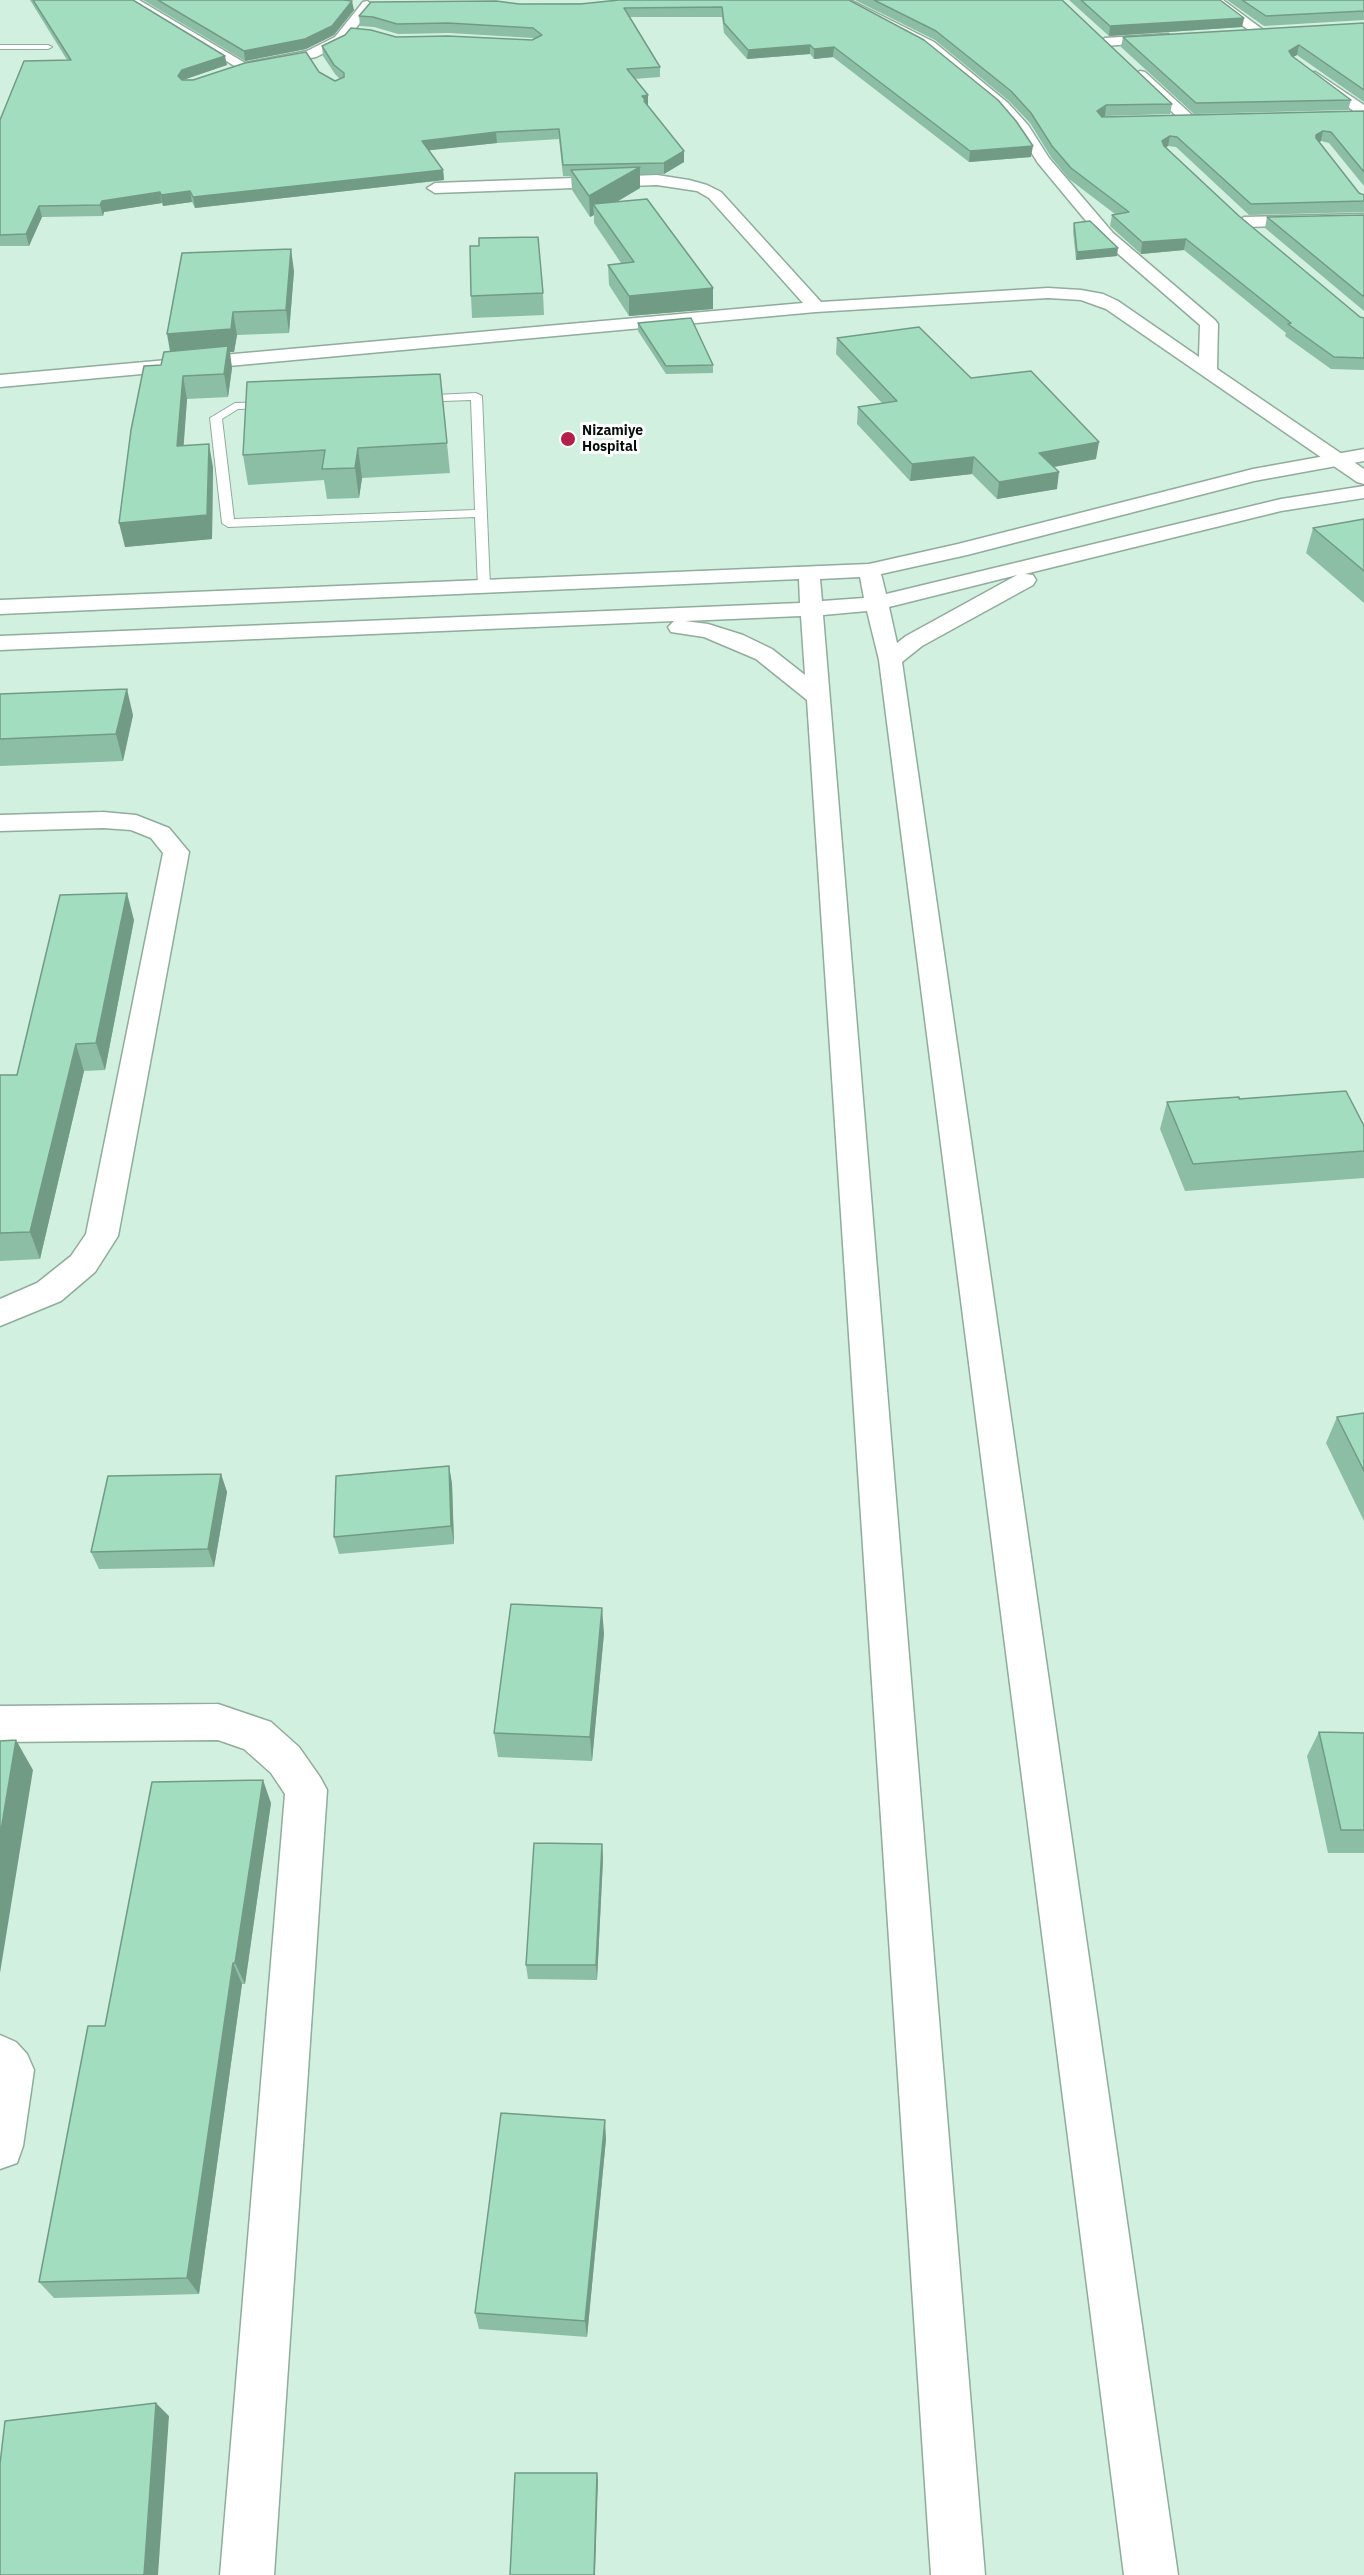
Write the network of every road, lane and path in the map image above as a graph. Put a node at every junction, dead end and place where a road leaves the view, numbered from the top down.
1 (130, 0) edge
2 (840, 0) edge
3 (1215, 0) edge
4 (367, 5) edge
5 (348, 31) junction
6 (365, 32) edge
7 (1236, 34) edge
8 (1176, 38) edge
9 (0, 47) edge
10 (48, 47) dead end
11 (311, 54) junction
12 (243, 68) junction
13 (1305, 68) edge
14 (323, 69) dead end
15 (221, 74) edge
16 (1364, 114) edge
17 (1340, 116) edge
18 (1165, 120) edge
19 (435, 188) edge
20 (1364, 219) edge
21 (1261, 236) edge
22 (816, 307) junction
23 (1208, 371) junction
24 (0, 381) edge
25 (407, 399) edge
26 (281, 405) edge
27 (1364, 455) edge
28 (1336, 459) junction
29 (1364, 478) edge
30 (1364, 492) edge
31 (481, 513) junction
32 (1063, 559) junction
33 (809, 573) junction
34 (873, 586) junction
35 (484, 587) junction
36 (0, 607) edge
37 (813, 609) junction
38 (612, 617) junction
39 (0, 644) edge
40 (891, 660) junction
41 (820, 699) junction
42 (0, 823) edge
43 (0, 1313) edge
44 (0, 1724) edge
45 (0, 2058) edge
46 (0, 2146) edge
47 (247, 2575) edge
48 (958, 2575) edge
49 (1151, 2575) edge

1 - 12 street
2 - 23 street
3 - 7 street
4 - 5 street
5 - 6 street
5 - 11 street
8 - 18 street
9 - 10 lane
11 - 12 street
11 - 14 street
12 - 15 street
13 - 16 street
16 - 17 street
19 - 22 street
20 - 21 street
22 - 23 street
22 - 24 street
23 - 28 street
25 - 31 lane
26 - 31 lane
27 - 28 street
28 - 29 street
28 - 34 street
30 - 32 street
31 - 35 lane
32 - 34 street
32 - 40 street
33 - 34 street
33 - 35 street
33 - 37 street
34 - 37 street
34 - 40 street
35 - 36 street
37 - 38 street
37 - 41 street
38 - 39 street
38 - 41 street
40 - 49 street
41 - 48 street
42 - 43 street
44 - 47 street
45 - 46 street

